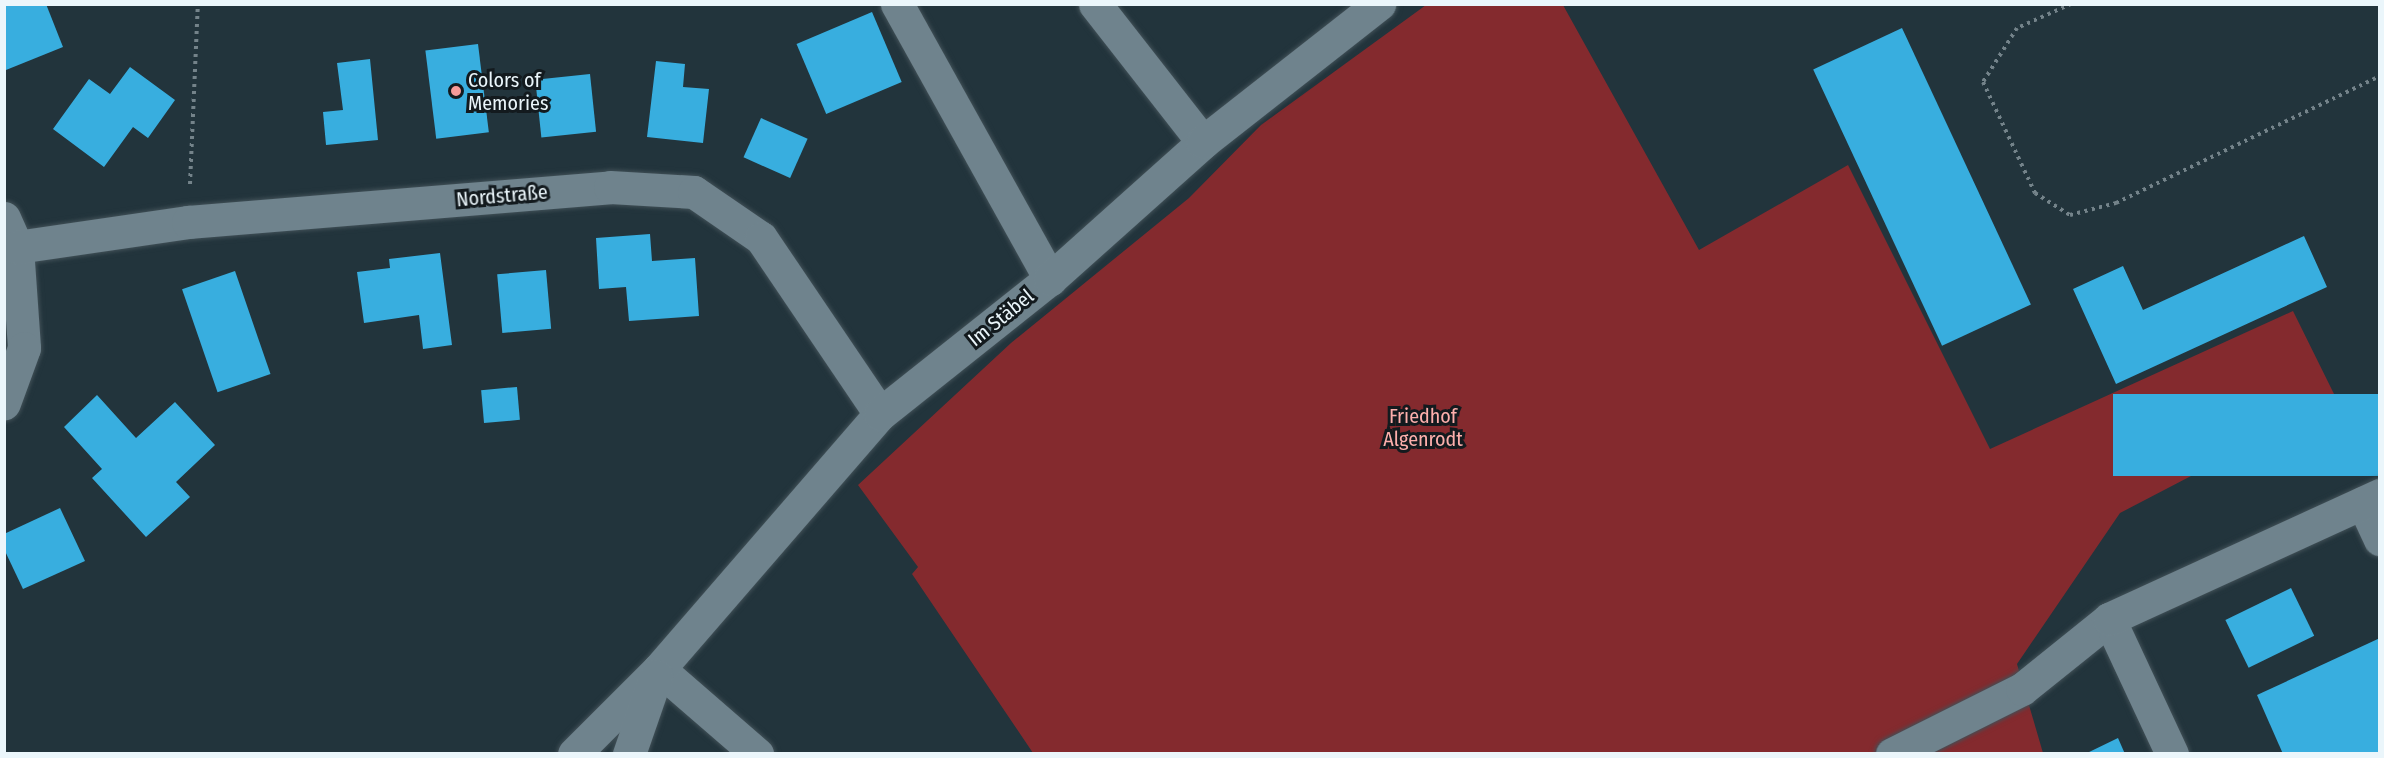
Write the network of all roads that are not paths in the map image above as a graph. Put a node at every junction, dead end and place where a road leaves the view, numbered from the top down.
1 (897, 4) edge
2 (1095, 4) edge
3 (1379, 4) edge
4 (1203, 142) junction
5 (4, 218) edge
6 (17, 247) junction
7 (1050, 279) junction
8 (4, 403) edge
9 (880, 414) junction
10 (2371, 499) edge
11 (2379, 539) edge
12 (2109, 619) junction
13 (659, 669) junction
14 (574, 753) edge
15 (629, 753) edge
16 (757, 753) edge
17 (1892, 753) edge
18 (2172, 753) edge

1 - 7 street
2 - 4 street
3 - 4 street, Im Stäbel
4 - 7 street, Im Stäbel
5 - 6 street
6 - 8 street
6 - 9 street, Nordstraße
7 - 9 street, Im Stäbel
9 - 13 street, Im Stäbel
10 - 11 street
10 - 12 street
12 - 17 street
12 - 18 street
13 - 14 street, Im Stäbel
13 - 15 street, Im Stäbel
13 - 16 street

